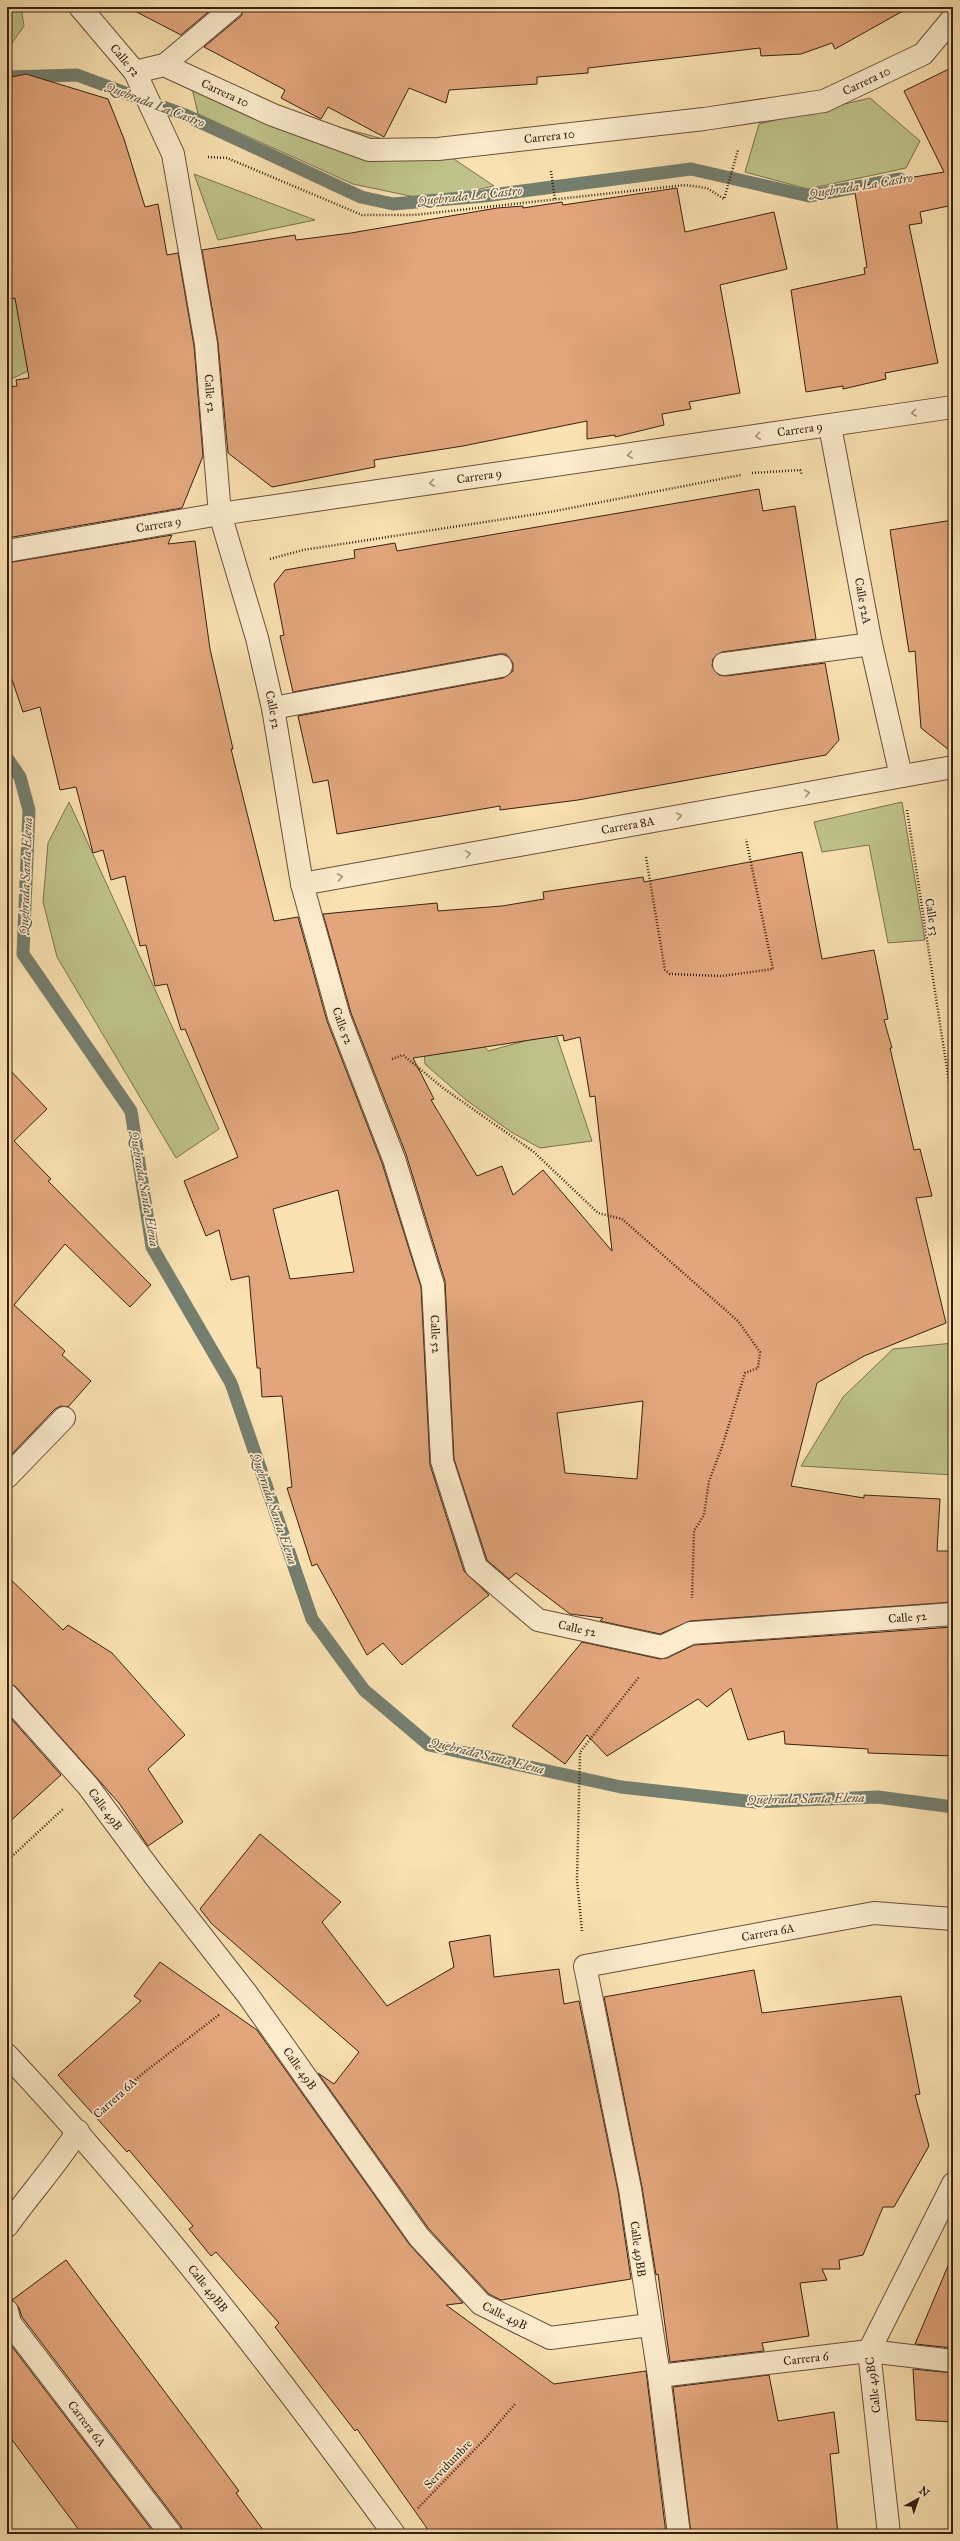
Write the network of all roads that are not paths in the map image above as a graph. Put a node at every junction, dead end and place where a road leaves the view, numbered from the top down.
1 (80, 7) edge
2 (233, 7) edge
3 (953, 18) edge
4 (164, 65) junction
5 (135, 72) junction
6 (953, 407) edge
7 (830, 426) junction
8 (220, 514) junction
9 (7, 551) edge
10 (871, 644) junction
11 (724, 664) dead end
12 (501, 666) dead end
13 (273, 708) junction
14 (953, 767) edge
15 (901, 776) junction
16 (302, 884) junction
17 (64, 1418) dead end
18 (7, 1477) edge
19 (953, 1614) edge
20 (7, 1695) edge
21 (953, 1919) edge
22 (585, 1966) joint
23 (7, 2055) edge
24 (78, 2131) junction
25 (953, 2184) edge
26 (7, 2226) edge
27 (7, 2311) edge
28 (649, 2325) junction
29 (869, 2351) junction
30 (953, 2361) edge
31 (659, 2376) junction
32 (171, 2534) edge
33 (394, 2534) edge
34 (679, 2534) edge
35 (889, 2534) edge

1 - 5 street, Calle 52
2 - 4 lane
3 - 4 street, Carrera 10
4 - 5 street
5 - 8 street, Calle 52
6 -> 7 street, Carrera 9
7 -> 8 street, Carrera 9
7 - 10 street, Calle 52A
8 - 9 street, Carrera 9
8 - 13 street, Calle 52
10 - 11 street
10 - 15 street, Calle 52A
12 - 13 street
13 - 16 street, Calle 52
14 - 15 street, Carrera 8A
16 -> 15 street, Carrera 8A
16 - 19 street, Calle 52
17 - 18 street
20 - 28 street, Calle 49B
21 - 22 street, Carrera 6A
22 - 28 street, Calle 49BB
23 - 24 street, Calle 49BB
24 - 26 street
24 - 33 street, Calle 49BB
25 - 29 street, Calle 49BC
27 - 32 street, Carrera 6A
28 - 31 street, Calle 49BB
29 - 30 street, Carrera 6
29 - 31 street, Carrera 6
29 - 35 street, Calle 49BC
31 - 34 street, Calle 49BB

